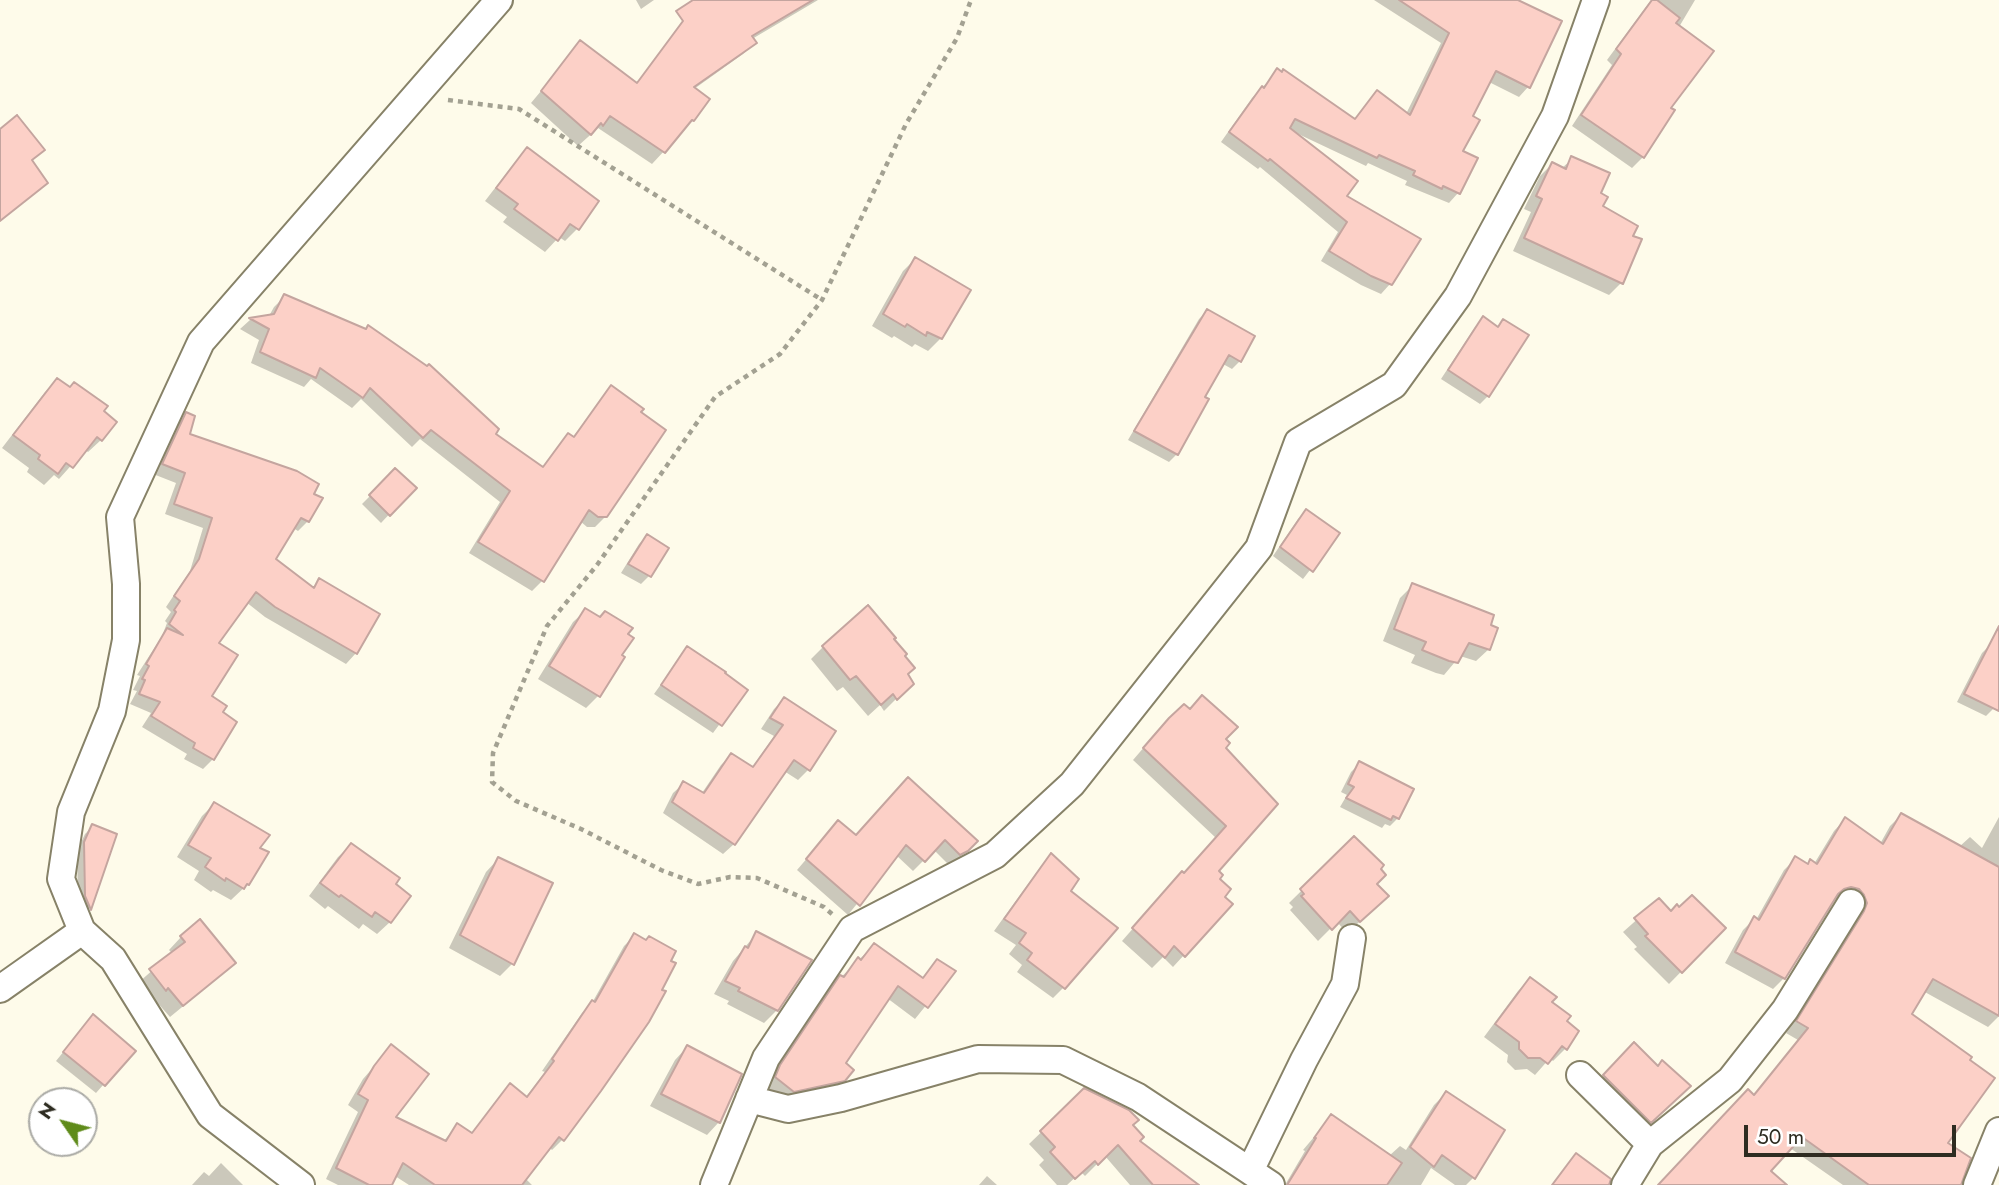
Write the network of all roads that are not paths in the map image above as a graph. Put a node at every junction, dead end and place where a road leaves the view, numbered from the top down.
1 (499, 0) edge
2 (1596, 0) edge
3 (1851, 903) dead end
4 (82, 931) junction
5 (1352, 938) dead end
6 (0, 989) edge
7 (1580, 1075) dead end
8 (750, 1099) junction
9 (1999, 1131) edge
10 (1650, 1144) junction
11 (1261, 1178) edge
12 (301, 1185) edge
13 (714, 1185) edge
14 (1625, 1185) edge
15 (1977, 1185) edge

1 - 4 street
2 - 8 street
3 - 10 street
4 - 6 street
4 - 12 street
5 - 11 street
7 - 10 street
8 - 11 street
8 - 13 street
9 - 15 street
10 - 14 street

